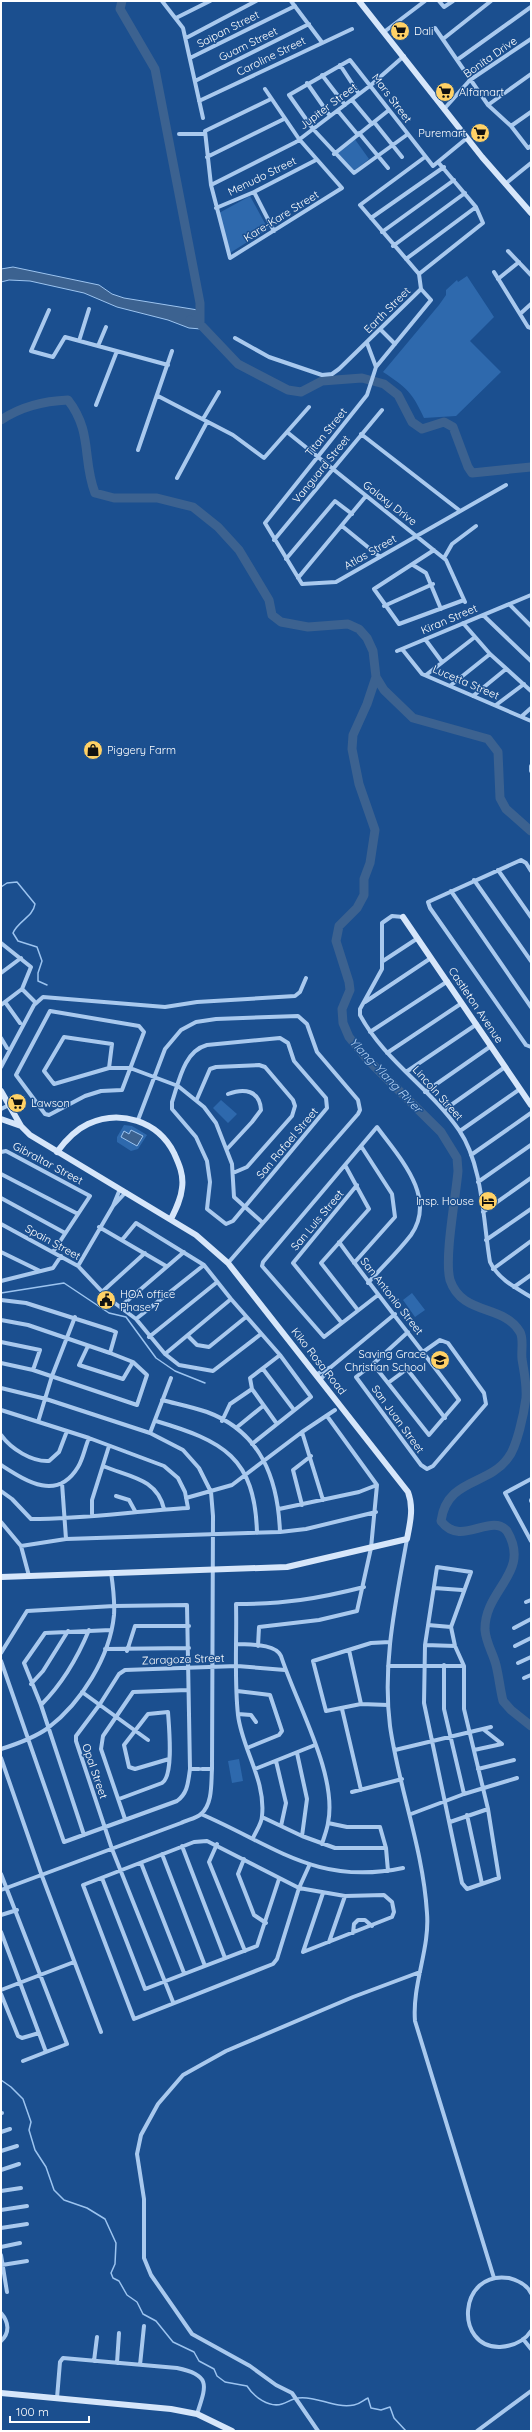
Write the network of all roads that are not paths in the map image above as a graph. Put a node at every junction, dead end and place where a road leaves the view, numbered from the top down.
1 (162, 1) edge
2 (210, 1) edge
3 (256, 1) edge
4 (291, 1) edge
5 (359, 1) edge
6 (425, 1) edge
7 (439, 1) edge
8 (453, 1) edge
9 (491, 1) edge
10 (295, 6) junction
11 (531, 8) edge
12 (176, 18) junction
13 (308, 24) junction
14 (435, 28) dead end
15 (352, 29) dead end
16 (384, 32) junction
17 (186, 38) junction
18 (442, 38) junction
19 (531, 39) edge
20 (321, 41) junction
21 (404, 56) junction
22 (190, 58) junction
23 (456, 60) junction
24 (340, 65) junction
25 (531, 74) edge
26 (322, 75) junction
27 (195, 80) junction
28 (470, 80) junction
29 (307, 83) junction
30 (371, 85) junction
31 (265, 89) dead end
32 (359, 94) junction
33 (270, 99) junction
34 (199, 100) junction
35 (352, 100) junction
36 (345, 105) junction
37 (488, 105) junction
38 (444, 108) junction
39 (388, 110) junction
40 (338, 111) junction
41 (531, 112) edge
42 (330, 116) junction
43 (203, 118) dead end
44 (284, 119) junction
45 (373, 123) junction
46 (511, 126) junction
47 (313, 129) junction
48 (205, 132) junction
49 (179, 134) dead end
50 (358, 134) junction
51 (408, 134) junction
52 (467, 138) junction
53 (299, 140) junction
54 (392, 146) junction
55 (530, 147) edge
56 (334, 154) junction
57 (378, 156) junction
58 (207, 157) junction
59 (402, 157) dead end
60 (425, 157) junction
61 (316, 160) junction
62 (438, 162) junction
63 (531, 163) edge
64 (444, 167) junction
65 (388, 168) dead end
66 (454, 180) junction
67 (505, 184) junction
68 (211, 185) junction
69 (254, 192) junction
70 (465, 193) junction
71 (476, 207) junction
72 (216, 208) junction
73 (531, 213) edge
74 (371, 218) junction
75 (274, 230) junction
76 (382, 232) junction
77 (394, 246) junction
78 (508, 251) dead end
79 (406, 259) junction
80 (519, 262) junction
81 (494, 272) dead end
82 (418, 274) junction
83 (531, 275) edge
84 (498, 279) junction
85 (420, 289) junction
86 (531, 304) edge
87 (89, 309) dead end
88 (49, 310) dead end
89 (520, 314) junction
90 (106, 327) dead end
91 (531, 328) edge
92 (380, 329) junction
93 (235, 338) dead end
94 (78, 341) junction
95 (367, 343) junction
96 (395, 344) junction
97 (98, 346) junction
98 (116, 351) junction
99 (172, 351) dead end
100 (168, 364) junction
101 (376, 366) junction
102 (219, 392) dead end
103 (158, 396) junction
104 (96, 405) dead end
105 (309, 407) dead end
106 (382, 410) dead end
107 (205, 421) junction
108 (287, 432) junction
109 (361, 434) junction
110 (138, 450) dead end
111 (318, 456) junction
112 (334, 469) junction
113 (176, 478) dead end
114 (506, 485) dead end
115 (366, 496) junction
116 (459, 510) junction
117 (352, 514) junction
118 (342, 526) junction
119 (476, 526) dead end
120 (418, 536) junction
121 (274, 540) junction
122 (434, 550) junction
123 (380, 557) junction
124 (444, 558) junction
125 (286, 559) junction
126 (413, 565) junction
127 (298, 578) junction
128 (433, 584) junction
129 (531, 595) edge
130 (509, 604) junction
131 (384, 606) junction
132 (441, 609) junction
133 (483, 615) junction
134 (463, 623) junction
135 (530, 624) edge
136 (475, 637) junction
137 (425, 639) junction
138 (402, 649) junction
139 (397, 651) dead end
140 (490, 654) junction
141 (531, 661) edge
142 (442, 662) junction
143 (506, 669) junction
144 (426, 675) junction
145 (524, 684) junction
146 (450, 686) junction
147 (531, 691) edge
148 (473, 696) junction
149 (496, 705) junction
150 (531, 708) edge
151 (522, 716) junction
152 (531, 721) edge
153 (531, 766) edge
154 (531, 770) edge
155 (498, 870) junction
156 (531, 871) edge
157 (474, 880) junction
158 (451, 891) junction
159 (403, 917) joint
160 (531, 917) edge
161 (418, 938) junction
162 (1, 944) edge
163 (21, 958) junction
164 (431, 958) junction
165 (383, 961) junction
166 (531, 961) edge
167 (1, 973) edge
168 (306, 978) dead end
169 (448, 981) junction
170 (22, 989) junction
171 (34, 1001) dead end
172 (364, 1003) junction
173 (462, 1003) junction
174 (3, 1004) edge
175 (531, 1007) edge
176 (20, 1023) dead end
177 (477, 1024) junction
178 (370, 1032) junction
179 (1, 1038) edge
180 (491, 1046) junction
181 (531, 1047) edge
182 (7, 1048) dead end
183 (387, 1053) junction
184 (505, 1067) junction
185 (1, 1068) edge
186 (109, 1068) junction
187 (130, 1068) junction
188 (406, 1072) junction
189 (154, 1077) junction
190 (178, 1086) junction
191 (520, 1089) junction
192 (1, 1091) edge
193 (425, 1092) junction
194 (228, 1094) dead end
195 (197, 1100) junction
196 (9, 1105) junction
197 (531, 1105) edge
198 (1, 1109) edge
199 (444, 1110) junction
200 (531, 1113) edge
201 (1, 1119) edge
202 (138, 1120) junction
203 (21, 1126) junction
204 (460, 1131) junction
205 (531, 1145) edge
206 (361, 1146) junction
207 (227, 1149) junction
208 (1, 1152) edge
209 (57, 1152) junction
210 (471, 1155) junction
211 (345, 1165) junction
212 (233, 1172) junction
213 (1, 1174) edge
214 (531, 1178) edge
215 (478, 1182) junction
216 (357, 1186) junction
217 (123, 1191) junction
218 (1, 1198) edge
219 (113, 1206) junction
220 (245, 1207) junction
221 (531, 1209) edge
222 (483, 1212) junction
223 (78, 1214) junction
224 (171, 1219) junction
225 (263, 1223) junction
226 (1, 1224) edge
227 (99, 1227) junction
228 (65, 1233) junction
229 (122, 1240) junction
230 (486, 1240) junction
231 (531, 1241) edge
232 (339, 1242) junction
233 (1, 1252) edge
234 (53, 1252) junction
235 (184, 1252) junction
236 (145, 1253) junction
237 (60, 1256) junction
238 (228, 1263) junction
239 (354, 1263) junction
240 (204, 1265) junction
241 (78, 1266) junction
242 (166, 1266) junction
243 (493, 1269) junction
244 (40, 1271) junction
245 (531, 1275) edge
246 (1, 1281) edge
247 (216, 1282) junction
248 (368, 1283) junction
249 (514, 1287) junction
250 (103, 1291) junction
251 (378, 1295) junction
252 (531, 1298) edge
253 (1, 1300) edge
254 (231, 1300) junction
255 (120, 1306) junction
256 (357, 1309) junction
257 (395, 1314) junction
258 (75, 1317) junction
259 (246, 1317) junction
260 (136, 1319) junction
261 (1, 1320) edge
262 (341, 1322) junction
263 (408, 1332) junction
264 (260, 1334) junction
265 (188, 1336) junction
266 (149, 1337) junction
267 (68, 1338) junction
268 (1, 1342) edge
269 (88, 1346) junction
270 (423, 1352) junction
271 (110, 1353) junction
272 (165, 1354) junction
273 (280, 1355) junction
274 (133, 1362) junction
275 (1, 1363) edge
276 (373, 1364) junction
277 (262, 1369) junction
278 (33, 1370) junction
279 (52, 1376) junction
280 (319, 1377) junction
281 (171, 1378) dead end
282 (388, 1383) junction
283 (1, 1388) edge
284 (252, 1389) junction
285 (46, 1399) junction
286 (162, 1400) junction
287 (263, 1406) junction
288 (1, 1410) edge
289 (294, 1410) junction
290 (336, 1410) dead end
291 (327, 1416) junction
292 (444, 1418) junction
293 (222, 1420) junction
294 (156, 1421) junction
295 (38, 1422) junction
296 (277, 1424) junction
297 (236, 1428) junction
298 (67, 1431) junction
299 (302, 1432) junction
300 (150, 1433) junction
301 (1, 1435) edge
302 (89, 1438) junction
303 (252, 1444) junction
304 (109, 1446) junction
305 (311, 1456) junction
306 (265, 1462) junction
307 (1, 1465) edge
308 (103, 1466) junction
309 (246, 1476) junction
310 (531, 1479) edge
311 (62, 1482) junction
312 (377, 1485) junction
313 (1, 1491) edge
314 (211, 1492) junction
315 (116, 1496) dead end
316 (186, 1498) junction
317 (323, 1500) junction
318 (302, 1505) junction
319 (164, 1509) junction
320 (279, 1509) junction
321 (135, 1511) junction
322 (376, 1512) junction
323 (92, 1514) junction
324 (65, 1519) junction
325 (1, 1522) edge
326 (280, 1532) junction
327 (257, 1533) junction
328 (213, 1535) junction
329 (66, 1539) junction
330 (407, 1539) junction
331 (531, 1541) edge
332 (21, 1546) junction
333 (371, 1548) junction
334 (213, 1569) junction
335 (112, 1572) junction
336 (29, 1576) junction
337 (1, 1577) edge
338 (364, 1587) junction
339 (434, 1588) junction
340 (462, 1590) junction
341 (531, 1600) edge
342 (526, 1602) dead end
343 (114, 1606) junction
344 (531, 1619) edge
345 (428, 1625) junction
346 (189, 1626) junction
347 (452, 1627) junction
348 (514, 1628) dead end
349 (89, 1630) junction
350 (111, 1630) junction
351 (68, 1631) junction
352 (531, 1638) edge
353 (390, 1642) junction
354 (237, 1644) junction
355 (425, 1645) junction
356 (258, 1646) junction
357 (456, 1646) junction
358 (515, 1646) dead end
359 (189, 1648) junction
360 (105, 1649) junction
361 (349, 1650) junction
362 (127, 1651) junction
363 (1, 1654) edge
364 (531, 1657) edge
365 (1, 1661) edge
366 (518, 1663) dead end
367 (425, 1665) junction
368 (212, 1666) junction
369 (237, 1666) junction
370 (388, 1666) junction
371 (444, 1666) junction
372 (464, 1666) junction
373 (188, 1667) junction
374 (285, 1670) junction
375 (531, 1675) edge
376 (524, 1678) dead end
377 (31, 1684) junction
378 (188, 1690) junction
379 (237, 1691) junction
380 (82, 1692) junction
381 (100, 1704) junction
382 (360, 1704) junction
383 (41, 1705) junction
384 (388, 1705) junction
385 (342, 1709) junction
386 (238, 1714) junction
387 (117, 1717) junction
388 (256, 1722) dead end
389 (491, 1727) dead end
390 (48, 1728) junction
391 (483, 1729) junction
392 (135, 1730) junction
393 (469, 1732) junction
394 (449, 1736) junction
395 (29, 1738) junction
396 (148, 1740) dead end
397 (430, 1740) junction
398 (315, 1745) junction
399 (247, 1748) junction
400 (1, 1749) edge
401 (395, 1750) junction
402 (474, 1750) junction
403 (297, 1753) junction
404 (1, 1758) edge
405 (169, 1759) junction
406 (514, 1760) dead end
407 (276, 1761) junction
408 (190, 1769) junction
409 (212, 1769) junction
410 (255, 1769) junction
411 (478, 1770) junction
412 (6, 1774) junction
413 (1, 1776) edge
414 (516, 1778) dead end
415 (402, 1779) junction
416 (483, 1788) junction
417 (361, 1790) junction
418 (352, 1792) dead end
419 (464, 1794) junction
420 (119, 1799) junction
421 (445, 1801) junction
422 (488, 1809) junction
423 (201, 1814) junction
424 (411, 1814) junction
425 (467, 1815) junction
426 (262, 1817) junction
427 (126, 1819) junction
428 (450, 1822) junction
429 (328, 1823) junction
430 (106, 1826) junction
431 (281, 1826) junction
432 (84, 1835) junction
433 (302, 1836) junction
434 (254, 1838) junction
435 (217, 1844) junction
436 (322, 1844) junction
437 (182, 1846) junction
438 (386, 1848) junction
439 (112, 1849) junction
440 (162, 1854) junction
441 (244, 1859) junction
442 (141, 1863) junction
443 (309, 1866) junction
444 (402, 1868) dead end
445 (121, 1870) junction
446 (388, 1871) junction
447 (1, 1874) edge
448 (42, 1876) junction
449 (102, 1878) junction
450 (279, 1879) junction
451 (482, 1884) junction
452 (8, 1888) junction
453 (299, 1888) junction
454 (1, 1890) edge
455 (323, 1893) junction
456 (345, 1896) junction
457 (17, 1910) junction
458 (1, 1915) edge
459 (266, 1923) junction
460 (372, 1926) junction
461 (1, 1932) edge
462 (353, 1933) junction
463 (329, 1942) junction
464 (245, 1951) junction
465 (225, 1958) junction
466 (74, 1962) junction
467 (205, 1966) junction
468 (420, 1972) junction
469 (184, 1974) junction
470 (41, 1975) junction
471 (165, 1981) junction
472 (20, 1983) junction
473 (1, 1990) edge
474 (1, 1994) edge
475 (173, 2002) junction
476 (101, 2032) dead end
477 (38, 2033) junction
478 (46, 2052) junction
479 (23, 2061) dead end
480 (10, 2129) dead end
481 (1, 2132) edge
482 (16, 2146) dead end
483 (1, 2151) edge
484 (19, 2164) dead end
485 (1, 2170) edge
486 (21, 2188) dead end
487 (1, 2191) edge
488 (27, 2206) dead end
489 (1, 2210) edge
490 (27, 2224) dead end
491 (1, 2228) edge
492 (20, 2243) dead end
493 (1, 2247) edge
494 (1, 2256) edge
495 (27, 2261) dead end
496 (2, 2265) junction
497 (494, 2278) junction
498 (7, 2292) dead end
499 (531, 2293) edge
500 (1, 2313) edge
501 (144, 2326) dead end
502 (531, 2331) edge
503 (119, 2333) dead end
504 (97, 2337) dead end
505 (523, 2339) junction
506 (1, 2341) edge
507 (531, 2349) edge
508 (94, 2361) junction
509 (117, 2363) junction
510 (140, 2364) junction
511 (531, 2391) edge
512 (1, 2393) edge
513 (57, 2398) junction
514 (197, 2414) junction
515 (232, 2431) edge
516 (318, 2431) edge
517 (477, 2431) edge

1 - 12 street
2 - 12 street
3 - 17 street
4 - 10 street
5 - 16 street
6 - 16 street
7 - 8 street
9 - 18 street
10 - 13 street
10 - 22 street, Saipan Street
11 - 23 street
12 - 17 street
13 - 20 street
13 - 27 street, Guam Street
14 - 18 street
15 - 20 street, Caroline Street
16 - 21 street
17 - 22 street
18 - 23 street
19 - 28 street, Bonita Drive
20 - 34 street, Caroline Street
21 - 30 street, Jupiter Street
21 - 38 street
22 - 27 street
23 - 28 street
24 - 26 street
24 - 30 street, Mars Street
24 - 32 street
25 - 37 street
26 - 29 street
26 - 36 street
27 - 34 street
28 - 37 street
28 - 38 street, Bonita Drive
29 - 42 street
29 - 47 street
30 - 32 street, Jupiter Street
30 - 39 street, Mars Street
31 - 33 street
32 - 35 street, Jupiter Street
33 - 44 street
33 - 48 street
34 - 43 street
35 - 36 street, Jupiter Street
35 - 45 street
36 - 40 street, Jupiter Street
37 - 46 street
38 - 52 street
39 - 45 street
39 - 51 street, Mars Street
40 - 42 street, Jupiter Street
40 - 50 street
41 - 46 street
42 - 47 street, Jupiter Street
44 - 53 street
44 - 58 street
45 - 50 street
45 - 54 street
46 - 55 street
47 - 53 street, Jupiter Street
47 - 56 street
48 - 49 street
48 - 58 street
50 - 56 street
50 - 57 street
51 - 54 street
51 - 60 street, Mars Street
52 - 62 street
52 - 67 street
53 - 61 street
53 - 68 street, Jupiter Street
54 - 57 street
54 - 59 street
56 - 57 street
57 - 65 street
58 - 68 street
60 - 62 street, Mars Street
60 - 74 street
61 - 69 street, Menudo Street
61 - 75 street, Kare-Kare Street
62 - 64 street
63 - 67 street
64 - 66 street
64 - 74 street
66 - 70 street
66 - 76 street
67 - 73 street
68 - 72 street
69 - 72 street, Menudo Street
69 - 75 street
70 - 71 street
70 - 77 street
71 - 79 street
71 - 82 street
72 - 75 street, Kare-Kare Street
74 - 76 street
76 - 77 street
77 - 79 street
78 - 80 street
79 - 82 street
80 - 83 street
80 - 84 street
81 - 84 street
82 - 85 street, Earth Street
84 - 89 street
85 - 92 street, Earth Street
85 - 96 street
86 - 89 street
87 - 94 street
88 - 94 street
89 - 91 street
90 - 97 street
92 - 95 street, Earth Street
92 - 96 street
93 - 95 street, Earth Street
94 - 97 street
95 - 101 street
96 - 101 street
97 - 98 street
98 - 100 street
98 - 104 street
99 - 100 street
100 - 103 street
101 - 111 street, Titan Street
102 - 107 street
103 - 107 street
103 - 110 street
105 - 108 street
106 - 109 street, Vanguard Street
107 - 108 street
107 - 113 street
108 - 111 street, Galaxy Drive
109 - 112 street, Vanguard Street
109 - 116 street
111 - 112 street, Galaxy Drive
111 - 121 street, Titan Street
112 - 115 street, Galaxy Drive
112 - 121 street, Vanguard Street
114 - 116 street, Atlas Street
115 - 117 street
115 - 120 street, Galaxy Drive
116 - 120 street, Atlas Street
117 - 118 street
117 - 125 street
118 - 123 street
118 - 127 street
119 - 124 street
120 - 122 street, Galaxy Drive
120 - 123 street, Atlas Street
121 - 125 street
122 - 124 street, Galaxy Drive
122 - 126 street
123 - 127 street, Atlas Street
124 - 132 street, Galaxy Drive
125 - 127 street
126 - 128 street
126 - 131 street
128 - 131 street
128 - 132 street
129 - 130 street, Kiran Street
130 - 133 street, Kiran Street
130 - 135 street
131 - 132 street
133 - 134 street, Kiran Street
133 - 141 street
134 - 136 street
134 - 137 street, Kiran Street
136 - 140 street
136 - 142 street
137 - 138 street, Kiran Street
137 - 142 street
138 - 139 street, Kiran Street
138 - 144 street, Lucetta Street
140 - 143 street
140 - 146 street
142 - 144 street
143 - 145 street
143 - 148 street
144 - 146 street, Lucetta Street
145 - 147 street
145 - 149 street
146 - 148 street, Lucetta Street
148 - 149 street, Lucetta Street
149 - 151 street, Lucetta Street
150 - 151 street
151 - 152 street, Lucetta Street
153 - 154 street
155 - 156 street
155 - 157 street
155 - 160 street
157 - 158 street
157 - 166 street
158 - 175 street
158 - 181 street
159 - 161 street, Castleton Avenue
159 - 165 street
161 - 164 street, Castleton Avenue
161 - 165 street
162 - 163 street
163 - 167 street
163 - 170 street
164 - 169 street, Castleton Avenue
164 - 172 street
165 - 172 street
168 - 185 street
169 - 173 street, Castleton Avenue
169 - 178 street
170 - 171 street
170 - 174 street
172 - 178 street, Lincoln Street
173 - 177 street, Castleton Avenue
173 - 183 street
174 - 176 street
177 - 180 street, Castleton Avenue
177 - 188 street
178 - 183 street, Lincoln Street
179 - 182 street
180 - 184 street, Castleton Avenue
180 - 193 street
183 - 188 street, Lincoln Street
184 - 191 street, Castleton Avenue
184 - 199 street
186 - 186 street
186 - 187 street
187 - 187 street
187 - 189 street
188 - 193 street, Lincoln Street
189 - 190 street
189 - 202 street
189 - 225 street
190 - 195 street
190 - 220 street, San Rafael Street
190 - 220 street, San Rafael Street
191 - 197 street, Castleton Avenue
191 - 204 street
192 - 196 street, Kiko Rosa Road
193 - 199 street, Lincoln Street
194 - 207 street
195 - 207 street
195 - 212 street
196 - 198 street
196 - 203 street, Kiko Rosa Road
199 - 204 street, Lincoln Street
200 - 210 street
201 - 203 street
202 - 209 street
202 - 224 street
203 - 209 street, Kiko Rosa Road
204 - 210 street, Lincoln Street
205 - 215 street
206 - 211 street
206 - 239 street
206 - 248 street
207 - 212 street
208 - 223 street, Gibraltar Street
209 - 217 street, Kiko Rosa Road
210 - 215 street, Lincoln Street
211 - 216 street
211 - 262 street
212 - 220 street
213 - 223 street
214 - 222 street
215 - 222 street, Lincoln Street
216 - 232 street
216 - 262 street, San Luis Street
217 - 219 street
217 - 219 street
217 - 224 street, Kiko Rosa Road
218 - 228 street
219 - 227 street
220 - 225 street
221 - 230 street
222 - 230 street, Lincoln Street
223 - 228 street, Gibraltar Street
224 - 238 street, Kiko Rosa Road
225 - 238 street
226 - 234 street, Spain Street
227 - 229 street
227 - 241 street
228 - 234 street, Gibraltar Street
229 - 235 street
229 - 236 street
230 - 243 street, Lincoln Street
231 - 243 street
232 - 239 street, San Antonio Street
232 - 256 street
233 - 244 street
234 - 237 street, Spain Street
235 - 240 street
235 - 242 street
236 - 242 street
236 - 250 street
237 - 241 street, Spain Street
237 - 244 street
238 - 280 street, Kiko Rosa Road
239 - 248 street, San Antonio Street
240 - 247 street
240 - 260 street
241 - 250 street, Spain Street
242 - 255 street
243 - 249 street
244 - 246 street
245 - 249 street
247 - 254 street
247 - 266 street
248 - 251 street, San Antonio Street
249 - 252 street
250 - 255 street, Spain Street
251 - 256 street
251 - 257 street, San Antonio Street
253 - 258 street
254 - 259 street
254 - 265 street
255 - 260 street, Spain Street
256 - 262 street
257 - 263 street, San Antonio Street
257 - 280 street
258 - 267 street
258 - 271 street
259 - 264 street
259 - 265 street
260 - 266 street, Spain Street
261 - 267 street
263 - 270 street, San Antonio Street
263 - 276 street
264 - 272 street, Spain Street
264 - 273 street
265 - 272 street
266 - 272 street, Spain Street
267 - 269 street
267 - 279 street
268 - 278 street
269 - 271 street
269 - 274 street
270 - 276 street, San Juan Street
270 - 292 street, San Antonio Street
271 - 274 street
273 - 277 street
273 - 289 street
274 - 279 street
275 - 278 street
276 - 282 street
277 - 284 street
277 - 289 street
278 - 279 street
279 - 285 street
280 - 330 street, Kiko Rosa Road
281 - 286 street
282 - 292 street
282 - 292 street
283 - 285 street
284 - 287 street
284 - 293 street
285 - 295 street
285 - 300 street
286 - 293 street
286 - 294 street
287 - 296 street
287 - 297 street
288 - 295 street
289 - 296 street
290 - 291 street
291 - 299 street
291 - 312 street
293 - 297 street
294 - 300 street
294 - 309 street
295 - 298 street
296 - 303 street
297 - 303 street
298 - 301 street
298 - 302 street
299 - 305 street
299 - 306 street
300 - 314 street
302 - 304 street
302 - 311 street
303 - 306 street
304 - 308 street
304 - 316 street
305 - 317 street
305 - 318 street
306 - 309 street
306 - 320 street
307 - 311 street
308 - 319 street
308 - 323 street
309 - 314 street
309 - 327 street
310 - 331 street
311 - 324 street
312 - 317 street
312 - 322 street
313 - 324 street
314 - 316 street
314 - 328 street
315 - 321 street
316 - 319 street
317 - 318 street
318 - 320 street
319 - 321 street
320 - 326 street
321 - 323 street
322 - 326 street
322 - 333 street
323 - 324 street
324 - 329 street
325 - 332 street
326 - 327 street
327 - 328 street
328 - 329 street
328 - 334 street
329 - 332 street
330 - 333 street
330 - 353 street
332 - 336 street
333 - 334 street
333 - 338 street
334 - 335 street
334 - 368 street
335 - 336 street
335 - 343 street
336 - 337 street
338 - 354 street
338 - 356 street
339 - 340 street
339 - 340 street
339 - 345 street
340 - 347 street
341 - 342 street
343 - 346 street
343 - 350 street
343 - 363 street
344 - 348 street
345 - 347 street
345 - 355 street
346 - 359 street
346 - 362 street
347 - 357 street
349 - 350 street
349 - 351 street
349 - 383 street
350 - 360 street
351 - 377 street
351 - 377 street
352 - 358 street
353 - 361 street
353 - 370 street
354 - 356 street
354 - 369 street
355 - 357 street
355 - 367 street
356 - 374 street
357 - 372 street
359 - 362 street
359 - 373 street
360 - 362 street
360 - 380 street
361 - 382 street
361 - 385 street
364 - 366 street
365 - 395 street
367 - 370 street
367 - 371 street
367 - 397 street
368 - 369 street, Zaragoza Street
368 - 373 street, Zaragoza Street
368 - 409 street
369 - 374 street, Zaragoza Street
369 - 379 street
370 - 384 street
371 - 372 street
371 - 394 street
372 - 393 street
373 - 378 street
373 - 381 street, Zaragoza Street
374 - 398 street
375 - 376 street
377 - 383 street
378 - 387 street
378 - 408 street
379 - 386 street
379 - 399 street
380 - 381 street
380 - 390 street
381 - 387 street
381 - 430 street, Opal Street
382 - 384 street
382 - 385 street
383 - 390 street
384 - 401 street
385 - 417 street
386 - 388 street
386 - 399 street
387 - 392 street
387 - 420 street
389 - 391 street
390 - 395 street
390 - 432 street
391 - 393 street
391 - 402 street
392 - 396 street
392 - 405 street
392 - 405 street
393 - 394 street
393 - 402 street
394 - 397 street
394 - 419 street
395 - 400 street
395 - 432 street
397 - 401 street
397 - 421 street
398 - 403 street
398 - 429 street
399 - 410 street
401 - 415 street
402 - 411 street
403 - 407 street
403 - 433 street
404 - 412 street
405 - 420 street
406 - 411 street
407 - 410 street
407 - 431 street
408 - 409 street
408 - 427 street
409 - 423 street
410 - 426 street
411 - 416 street
412 - 413 street
412 - 448 street
414 - 416 street
415 - 417 street
415 - 424 street
416 - 419 street
416 - 422 street
417 - 418 street
419 - 421 street
420 - 427 street
421 - 424 street
421 - 428 street
422 - 425 street
422 - 451 street
423 - 434 street
423 - 439 street
424 - 468 street
425 - 428 street
425 - 451 street
426 - 431 street
426 - 434 street
427 - 430 street
428 - 451 street
429 - 436 street
429 - 438 street
430 - 432 street
430 - 439 street, Opal Street
431 - 433 street
433 - 436 street
434 - 443 street
435 - 437 street
435 - 441 street
435 - 464 street
436 - 438 street
437 - 440 street
437 - 465 street
438 - 446 street
439 - 445 street, Opal Street
439 - 448 street
440 - 442 street
440 - 467 street
441 - 450 street
441 - 459 street
442 - 445 street
442 - 469 street
443 - 446 street
443 - 453 street
444 - 446 street
445 - 449 street
445 - 471 street, Opal Street
447 - 452 street
448 - 452 street
448 - 466 street
449 - 471 street
449 - 475 street
450 - 453 street
450 - 459 street
452 - 454 street
452 - 457 street
453 - 455 street
453 - 475 street
455 - 456 street
455 - 463 street
456 - 460 street
456 - 463 street
457 - 458 street
457 - 470 street
459 - 464 street
460 - 462 street
460 - 462 street
461 - 472 street
462 - 463 street
464 - 465 street
465 - 467 street
466 - 470 street
466 - 476 street
467 - 469 street
468 - 497 street
468 - 516 street
469 - 471 street
470 - 472 street
470 - 478 street
471 - 475 street, Opal Street
472 - 473 street
472 - 477 street
474 - 477 street
477 - 478 street
478 - 479 street
480 - 481 street
482 - 483 street
484 - 485 street
486 - 487 street
488 - 489 street
490 - 491 street
492 - 493 street
494 - 496 street
495 - 496 street
496 - 498 street
497 - 499 street
497 - 505 street
500 - 506 street
501 - 510 street
502 - 505 street
503 - 509 street
504 - 508 street
505 - 507 street
508 - 509 street
508 - 513 street
509 - 510 street
510 - 514 street
511 - 517 street
512 - 513 street
513 - 514 street
514 - 515 street

